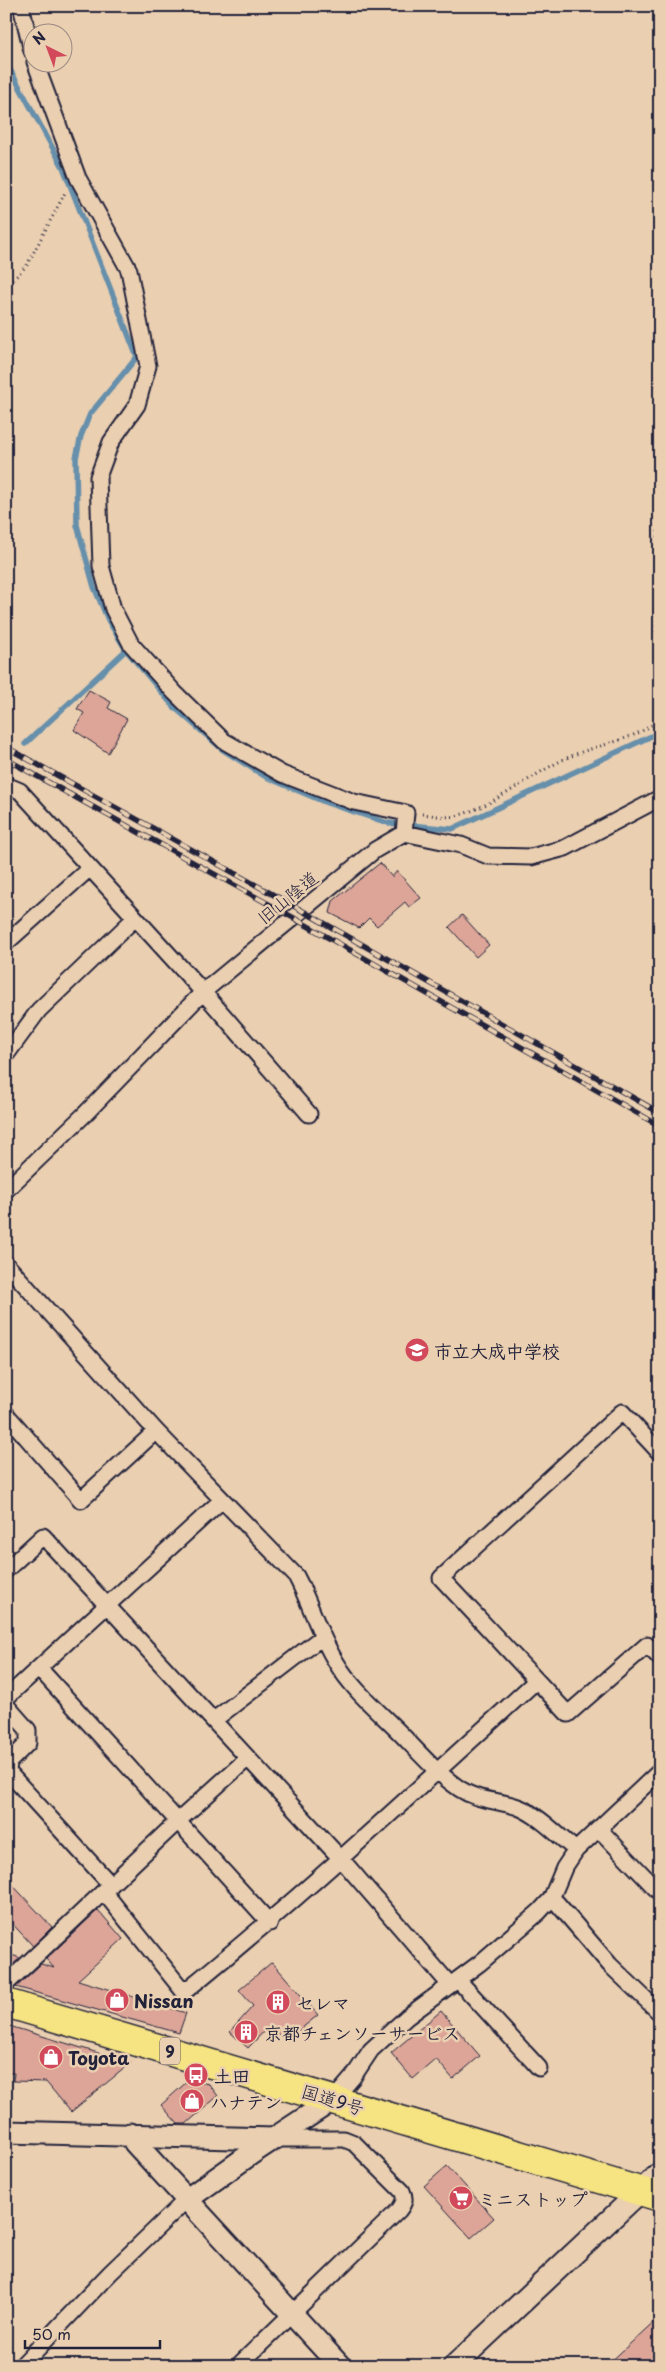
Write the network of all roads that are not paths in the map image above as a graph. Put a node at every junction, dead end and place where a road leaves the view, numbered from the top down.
1 (21, 6) edge
2 (25, 22) edge
3 (39, 72) edge
4 (6, 784) edge
5 (660, 798) edge
6 (404, 833) junction
7 (90, 868) junction
8 (134, 919) junction
9 (6, 943) edge
10 (203, 992) junction
11 (6, 1055) edge
12 (309, 1114) dead end
13 (6, 1190) edge
14 (6, 1264) edge
15 (6, 1414) edge
16 (156, 1431) junction
17 (660, 1453) edge
18 (222, 1500) junction
19 (6, 1570) edge
20 (108, 1605) junction
21 (322, 1637) junction
22 (660, 1658) edge
23 (39, 1668) junction
24 (536, 1681) junction
25 (6, 1698) edge
26 (6, 1705) edge
27 (214, 1720) junction
28 (248, 1758) junction
29 (438, 1771) junction
30 (660, 1771) edge
31 (178, 1821) junction
32 (599, 1829) junction
33 (576, 1850) junction
34 (342, 1860) junction
35 (107, 1888) junction
36 (660, 1893) edge
37 (551, 1899) junction
38 (270, 1923) junction
39 (454, 1983) junction
40 (6, 1984) edge
41 (6, 2003) edge
42 (660, 2013) edge
43 (539, 2068) dead end
44 (334, 2099) junction
45 (6, 2132) edge
46 (130, 2134) junction
47 (274, 2139) junction
48 (660, 2173) edge
49 (650, 2194) edge
50 (186, 2200) junction
51 (291, 2313) junction
52 (25, 2364) edge
53 (238, 2366) edge
54 (340, 2366) edge
55 (454, 2366) edge

1 - 2 street
3 - 6 street
4 - 7 street
5 - 6 street
6 - 10 street, 旧山陰道
7 - 8 street
7 - 9 street
8 - 10 street
8 - 11 street
10 - 12 street
10 - 13 street, 旧山陰道
14 - 16 street
15 - 16 street
16 - 18 street
17 - 24 street
18 - 20 street
18 - 21 street
19 - 20 street
20 - 23 street
20 - 27 street
21 - 27 street
21 - 29 street
22 - 24 street
23 - 25 street
23 - 31 street
24 - 29 street
26 - 35 street
27 - 28 street
28 - 31 street
28 - 34 street
29 - 33 street
29 - 34 street
30 - 32 street
31 - 35 street
31 - 38 street
32 - 33 street
32 - 36 street
33 - 37 street
34 - 38 street
34 - 39 street
35 - 38 street
35 - 40 street
37 - 39 street
37 - 42 street
39 - 43 street
39 - 44 street
41 - 44 highway, 国道9号 / 9
44 - 47 street
44 - 49 highway, 国道9号 / 9
45 - 46 street
46 - 47 street
46 - 50 street
47 - 50 street
47 - 51 street
48 - 49 street
49 - 55 street
50 - 51 street
50 - 52 street
51 - 53 street
51 - 54 street

